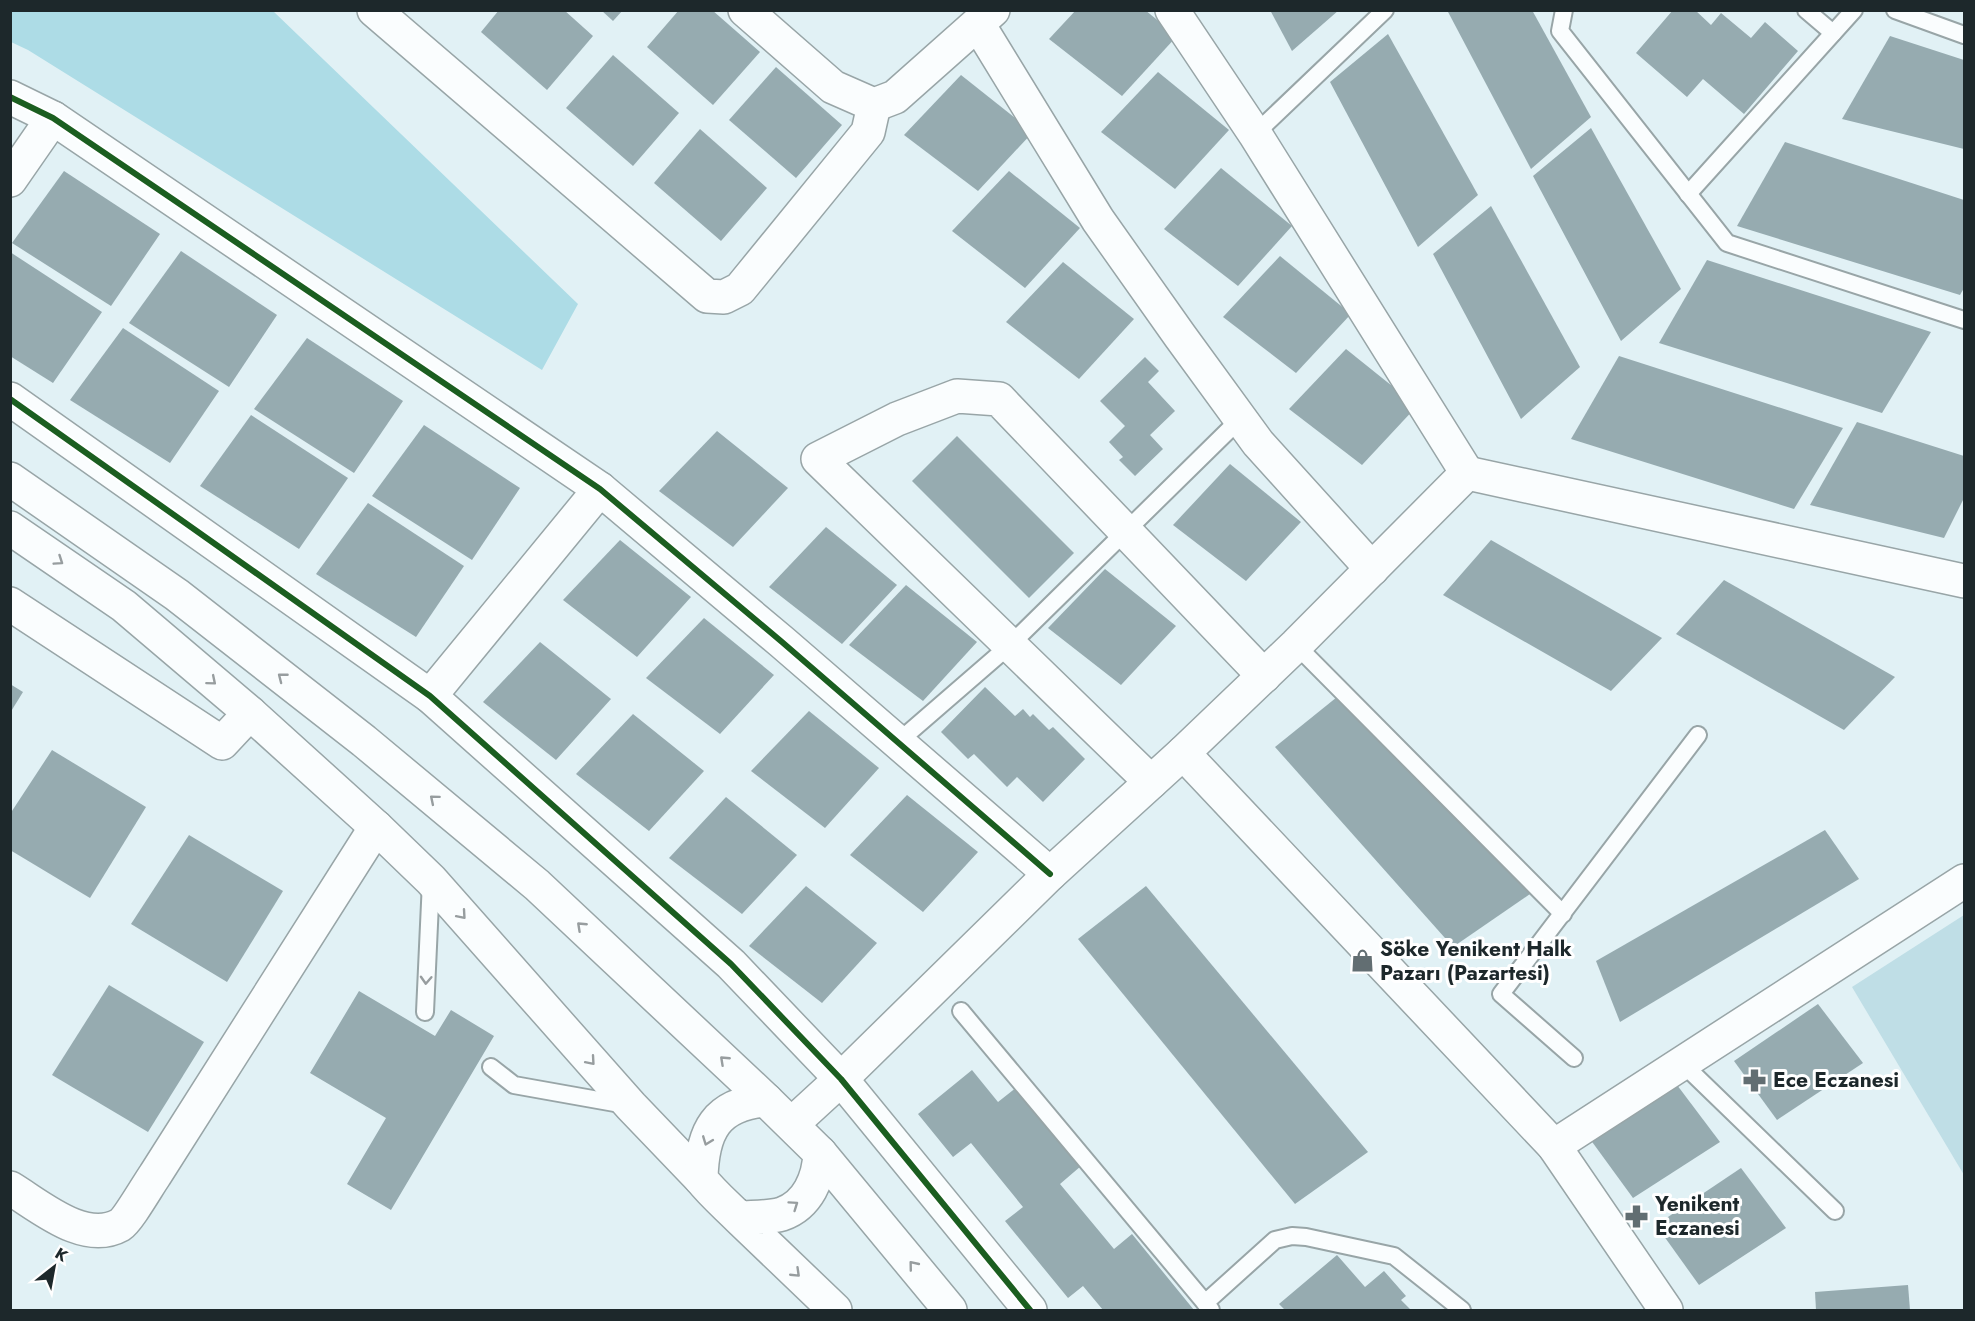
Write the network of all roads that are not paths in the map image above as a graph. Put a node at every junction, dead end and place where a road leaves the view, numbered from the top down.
1 (374, 10) edge
2 (745, 10) edge
3 (1172, 10) edge
4 (1385, 10) edge
5 (1564, 10) edge
6 (1806, 10) edge
7 (1854, 10) edge
8 (1895, 10) edge
9 (985, 17) edge
10 (1833, 33) junction
11 (1965, 34) edge
12 (10, 98) edge
13 (874, 105) junction
14 (53, 118) junction
15 (1255, 134) junction
16 (10, 180) edge
17 (1688, 194) junction
18 (1965, 320) edge
19 (10, 399) edge
20 (1240, 419) junction
21 (1467, 473) junction
22 (10, 479) edge
23 (600, 489) junction
24 (10, 528) edge
25 (1125, 531) junction
26 (1371, 569) junction
27 (1965, 581) edge
28 (10, 604) edge
29 (1010, 645) junction
30 (1296, 645) junction
31 (1264, 676) junction
32 (430, 696) junction
33 (250, 713) junction
34 (1698, 735) dead end
35 (898, 742) junction
36 (1183, 753) junction
37 (1151, 782) junction
38 (376, 827) junction
39 (1050, 874) junction
40 (431, 880) junction
41 (1965, 881) edge
42 (1563, 914) junction
43 (961, 1011) dead end
44 (425, 1012) dead end
45 (1574, 1058) dead end
46 (1682, 1063) junction
47 (491, 1067) dead end
48 (841, 1079) junction
49 (766, 1100) junction
50 (631, 1106) junction
51 (792, 1124) junction
52 (1554, 1146) junction
53 (820, 1153) junction
54 (700, 1179) junction
55 (10, 1188) edge
56 (1835, 1211) dead end
57 (739, 1218) junction
58 (1208, 1307) edge
59 (835, 1311) edge
60 (950, 1311) edge
61 (1029, 1311) edge
62 (1462, 1311) edge
63 (1666, 1311) edge

1 - 13 street
2 - 13 street
3 - 15 street
4 - 15 lane
5 - 17 lane
6 - 10 lane
7 - 10 lane
8 - 11 lane
9 - 13 street
9 - 20 street
10 - 17 lane
12 - 14 street
14 - 16 street
14 - 23 street
15 - 21 street
17 - 18 lane
19 - 32 street
20 - 25 lane
20 - 26 street
21 - 26 street
21 - 27 street
49 -> 22 street
23 - 32 street
23 - 35 street
24 -> 33 street
25 - 29 lane
25 - 29 street
25 - 31 street
26 - 30 street
28 - 33 street
29 - 35 lane
29 - 37 street
30 - 31 street
30 - 42 lane
31 - 36 street
32 - 48 street
33 - 38 street
34 - 42 lane
35 - 39 street
36 - 37 street
36 - 52 street
37 - 39 street
38 - 40 street
38 - 55 street
39 - 48 street
40 -> 44 lane
40 -> 50 street
41 - 46 street
42 - 45 lane
43 - 58 lane
46 - 52 street
46 - 56 lane
47 - 50 lane
48 - 51 street
48 - 61 street
49 - 51 street
49 -> 54 street
50 - 54 street
51 - 53 street
52 - 63 street
57 -> 53 street
60 -> 53 street
54 - 57 street
57 -> 59 street
58 - 62 lane

